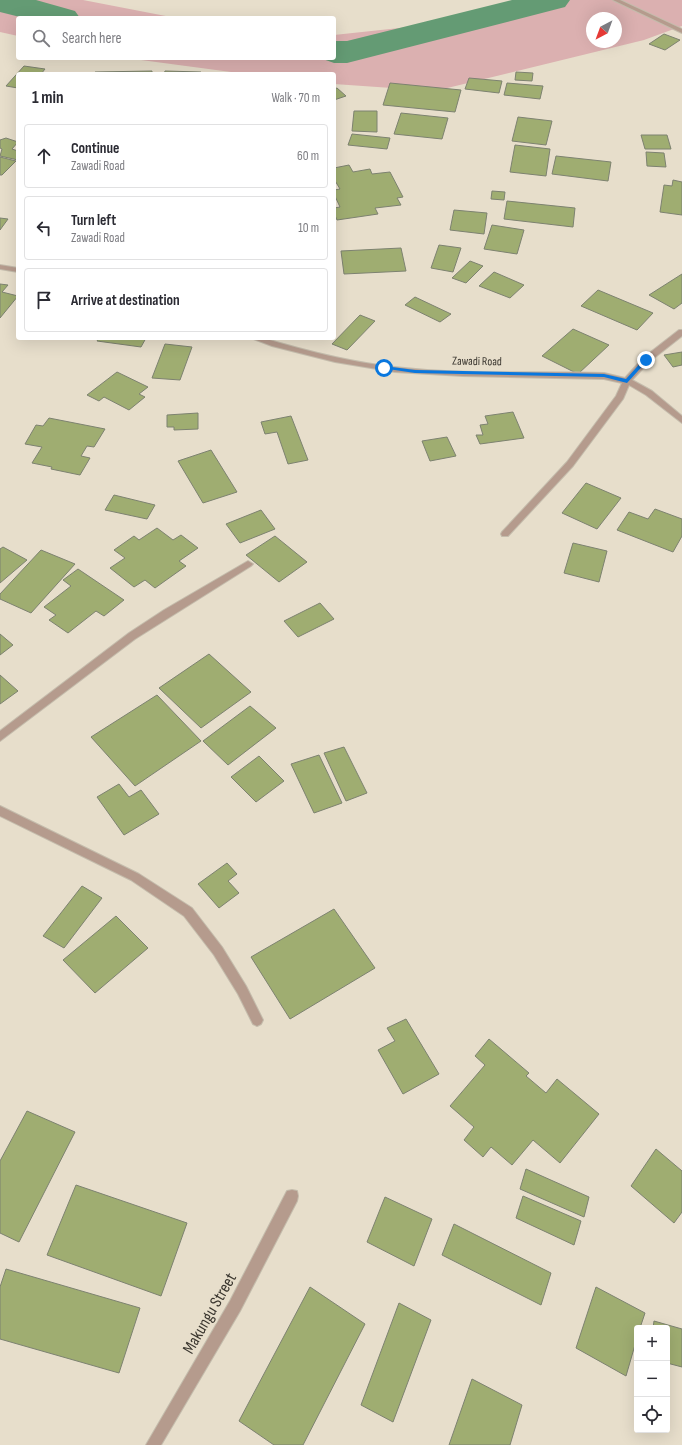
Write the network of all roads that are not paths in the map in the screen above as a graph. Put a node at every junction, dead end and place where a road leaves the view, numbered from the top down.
1 (616, 0) edge
2 (681, 31) edge
3 (0, 267) edge
4 (16, 270) edge
5 (682, 332) edge
6 (262, 340) edge
7 (627, 381) junction
8 (682, 420) edge
9 (505, 534) dead end
10 (248, 564) dead end
11 (0, 737) edge
12 (0, 811) edge
13 (257, 1020) dead end
14 (292, 1196) dead end
15 (153, 1445) edge

1 - 2 street
3 - 4 street
5 - 7 street
6 - 7 street, Zawadi Road
7 - 8 street, Zawadi Road
7 - 9 street
10 - 11 street
12 - 13 street
14 - 15 street, Makungu Street

